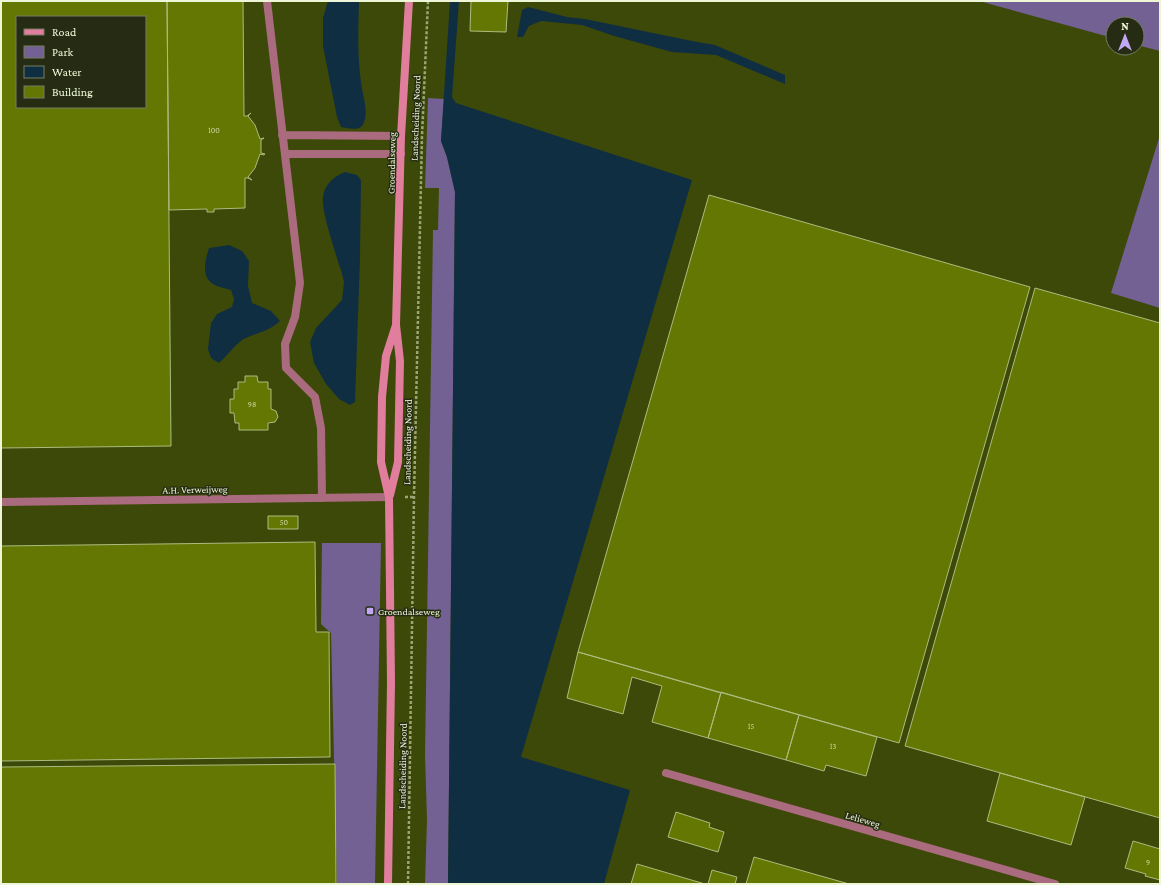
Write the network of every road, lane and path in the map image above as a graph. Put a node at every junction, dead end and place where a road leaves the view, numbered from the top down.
1 (267, 1) edge
2 (409, 1) edge
3 (428, 1) edge
4 (282, 135) junction
5 (401, 136) junction
6 (285, 154) junction
7 (401, 154) junction
8 (396, 325) junction
9 (390, 497) junction
10 (322, 498) junction
11 (1, 502) edge
12 (666, 772) dead end
13 (388, 884) edge
14 (408, 884) edge
15 (1055, 884) edge

1 - 4 street
2 - 5 street, Groendalseweg
3 - 14 path, Landscheiding Noord
4 - 5 street
4 - 6 street
5 - 7 street, Groendalseweg
6 - 7 street
6 - 10 street
7 - 8 street, Groendalseweg
8 - 9 street, Groendalseweg
8 - 9 street, Groendalseweg
9 - 10 street, A.H. Verweijweg
9 - 13 street, Groendalseweg
10 - 11 street, A.H. Verweijweg
12 - 15 street, Lelieweg

